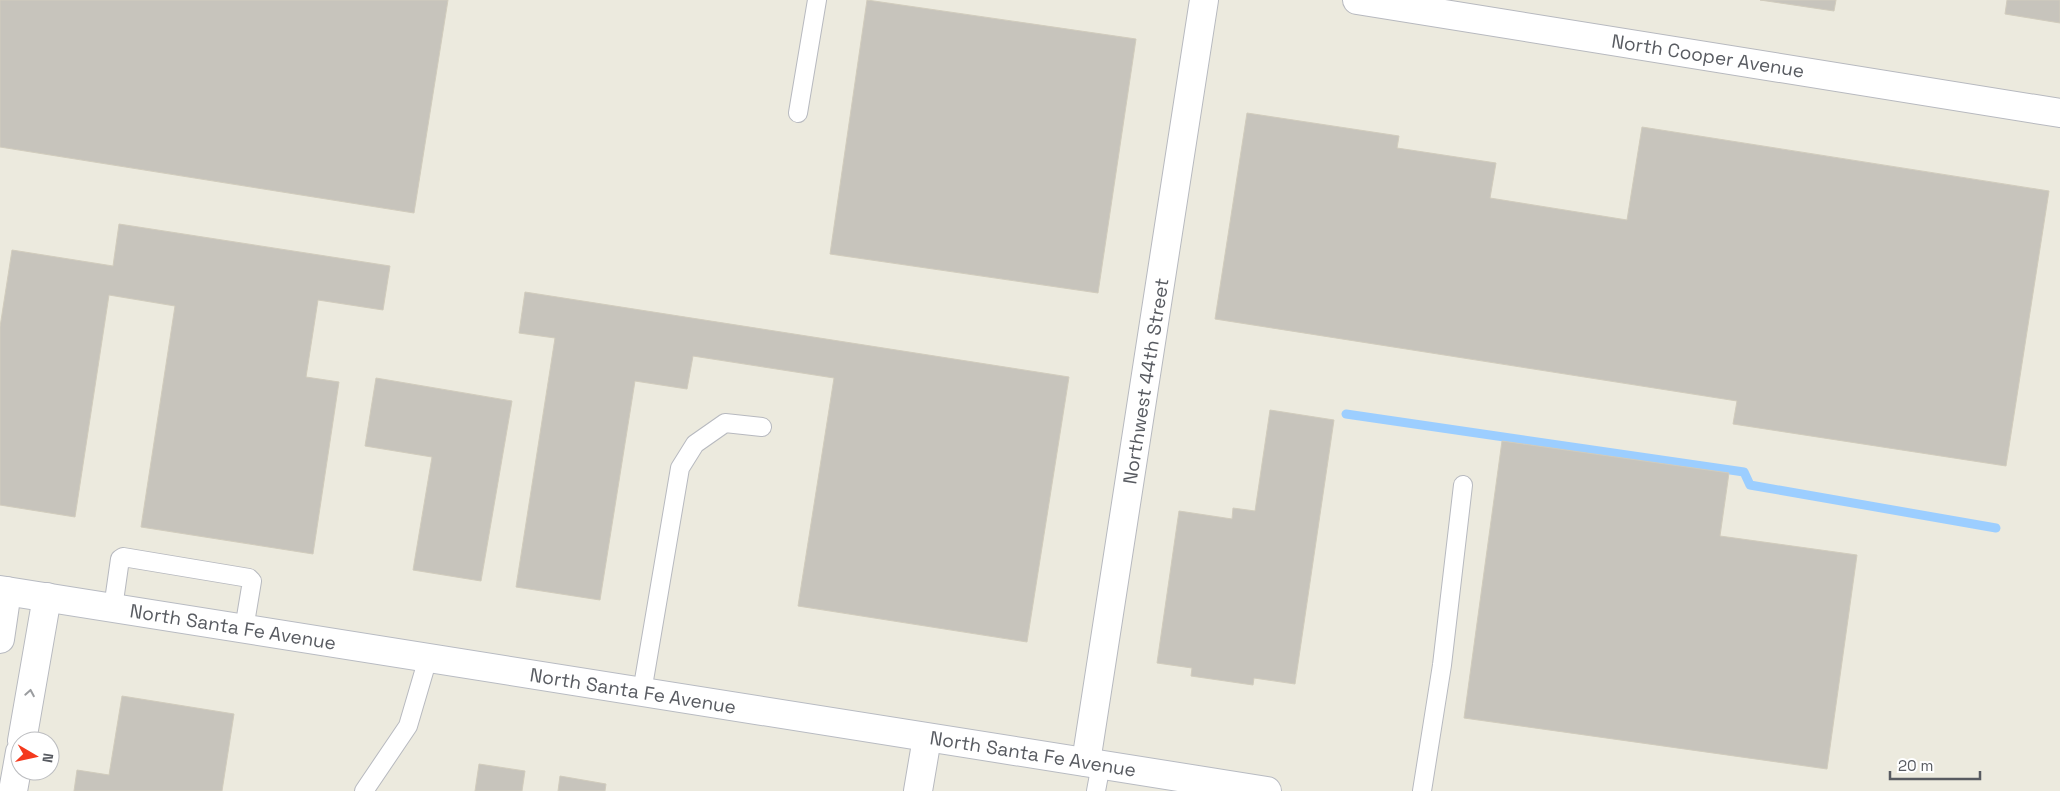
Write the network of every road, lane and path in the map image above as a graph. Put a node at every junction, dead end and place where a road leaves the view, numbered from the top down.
1 (817, 0) edge
2 (1204, 0) edge
3 (1357, 0) edge
4 (798, 113) dead end
5 (2060, 113) edge
6 (762, 427) dead end
7 (1463, 485) dead end
8 (4, 591) edge
9 (47, 598) junction
10 (112, 608) junction
11 (244, 629) junction
12 (0, 639) edge
13 (428, 658) junction
14 (642, 692) junction
15 (24, 731) edge
16 (927, 738) junction
17 (1094, 763) junction
18 (364, 791) edge
19 (918, 791) edge
20 (1096, 791) edge
21 (1267, 791) edge
22 (1422, 791) edge

1 - 4 lane
2 - 17 street, Northwest 44th Street
3 - 5 street, North Cooper Avenue
6 - 14 lane
7 - 22 lane
8 - 9 street, North Santa Fe Avenue
8 - 12 street
9 - 10 street, North Santa Fe Avenue
15 -> 9 street
10 - 11 street, North Santa Fe Avenue
10 - 11 lane
11 - 13 street, North Santa Fe Avenue
13 - 14 street, North Santa Fe Avenue
13 - 18 lane
14 - 16 street, North Santa Fe Avenue
16 - 17 street, North Santa Fe Avenue
16 - 19 street
17 - 20 lane
17 - 21 street, North Santa Fe Avenue

